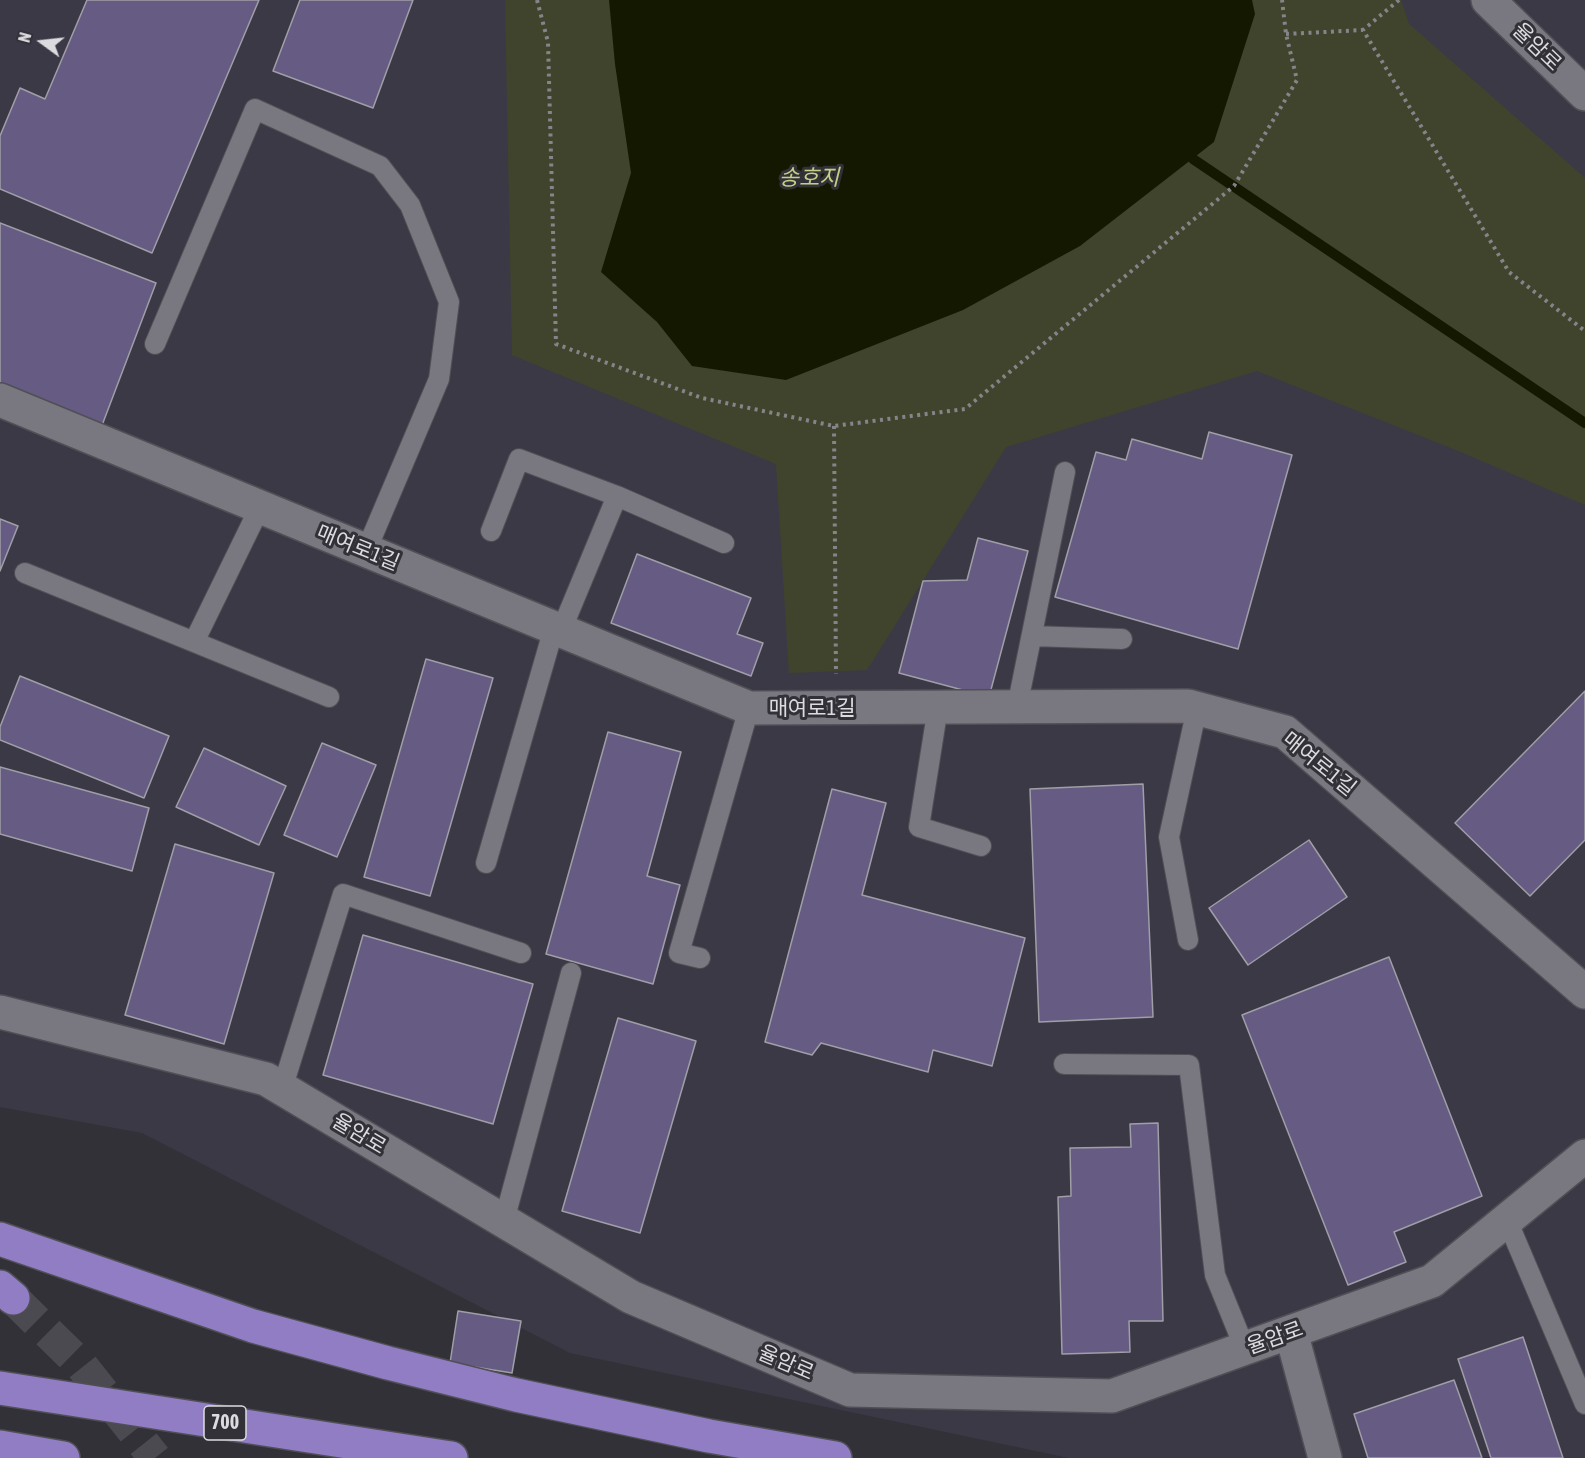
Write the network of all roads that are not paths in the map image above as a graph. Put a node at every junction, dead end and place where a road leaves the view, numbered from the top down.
1 (1488, 0) edge
2 (1585, 94) edge
3 (154, 344) dead end
4 (0, 400) edge
5 (1065, 472) dead end
6 (617, 495) junction
7 (260, 507) junction
8 (491, 531) dead end
9 (724, 543) dead end
10 (366, 551) junction
11 (25, 573) dead end
12 (557, 629) junction
13 (1032, 636) junction
14 (1122, 639) dead end
15 (194, 642) junction
16 (328, 697) dead end
17 (938, 707) junction
18 (1017, 707) junction
19 (749, 708) junction
20 (1197, 708) junction
21 (981, 846) dead end
22 (486, 863) dead end
23 (1188, 940) dead end
24 (521, 953) dead end
25 (700, 958) dead end
26 (571, 973) dead end
27 (1585, 992) edge
28 (0, 1012) edge
29 (1064, 1064) dead end
30 (282, 1089) junction
31 (1585, 1156) edge
32 (1507, 1220) junction
33 (504, 1221) junction
34 (0, 1239) edge
35 (1291, 1332) junction
36 (1245, 1348) junction
37 (0, 1389) edge
38 (1585, 1404) edge
39 (0, 1448) edge
40 (63, 1458) edge
41 (451, 1458) edge
42 (835, 1458) edge
43 (1325, 1458) edge

1 - 2 street, 율암로
3 - 10 lane
4 - 7 street, 매여로1길
5 - 13 lane
6 - 8 lane
6 - 9 lane
6 - 12 lane
7 - 10 street, 매여로1길
7 - 15 lane
10 - 12 street, 매여로1길
11 - 15 lane
12 - 19 street, 매여로1길
12 - 22 lane
13 - 14 lane
13 - 18 lane
15 - 16 lane
17 - 18 street, 매여로1길
17 - 19 street, 매여로1길
17 - 21 lane
18 - 20 street, 매여로1길
19 - 25 lane
20 - 23 lane
20 - 27 street, 매여로1길
24 - 30 lane
26 - 33 lane
28 - 30 street, 율암로
29 - 36 lane
30 - 33 street, 율암로
31 - 32 street, 율암로
32 - 35 street, 율암로
32 - 38 lane
33 - 36 street, 율암로
34 - 42 highway
35 - 36 street, 율암로
35 - 43 street
37 - 41 highway, 700
39 - 40 highway

